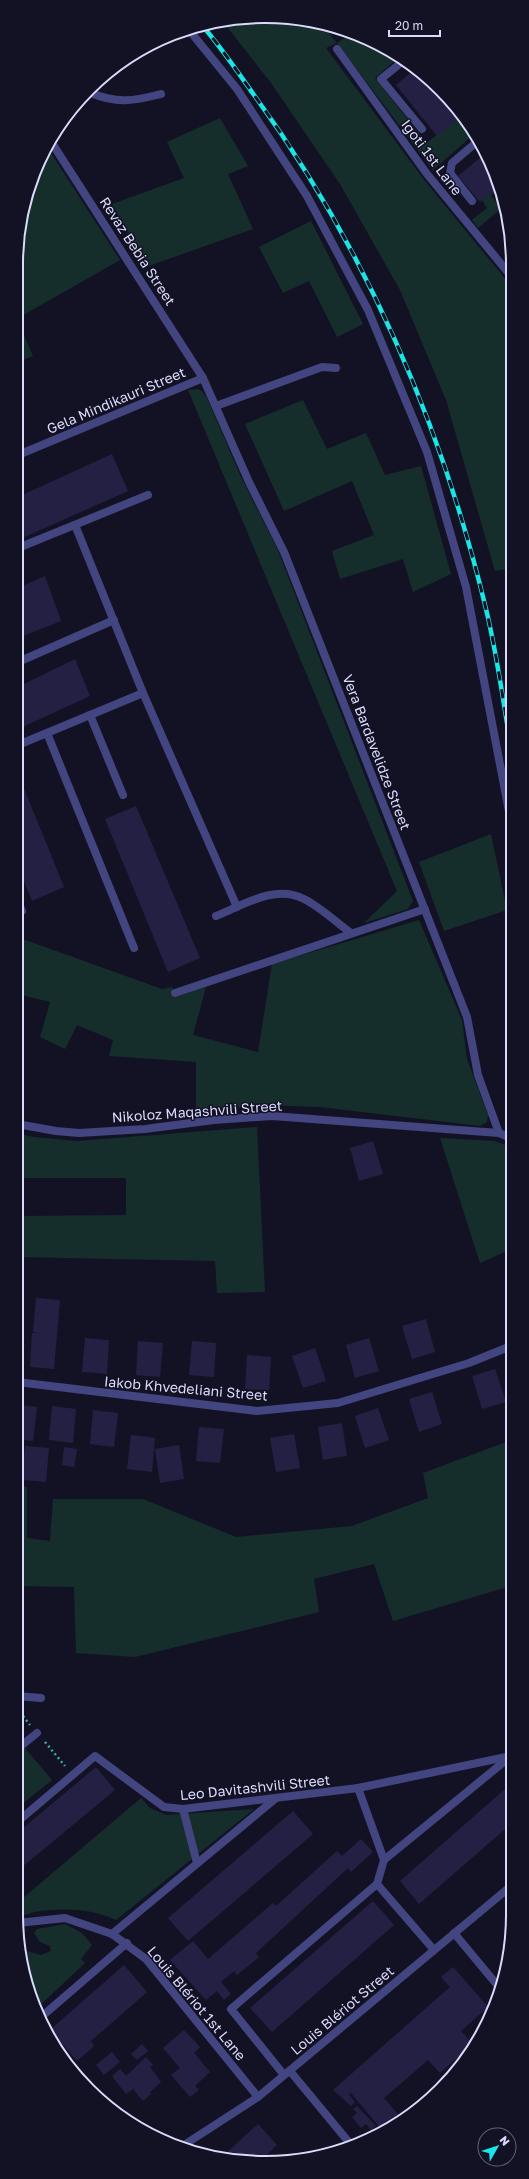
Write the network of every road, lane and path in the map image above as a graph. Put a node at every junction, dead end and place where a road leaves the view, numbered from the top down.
1 (192, 34) edge
2 (337, 49) dead end
3 (399, 64) edge
4 (94, 94) edge
5 (161, 94) dead end
6 (422, 129) dead end
7 (474, 144) edge
8 (54, 146) edge
9 (472, 201) dead end
10 (506, 270) edge
11 (336, 368) dead end
12 (203, 378) junction
13 (216, 406) junction
14 (23, 453) edge
15 (148, 495) dead end
16 (75, 525) junction
17 (23, 546) edge
18 (114, 620) junction
19 (23, 660) edge
20 (143, 693) junction
21 (90, 715) junction
22 (47, 733) junction
23 (23, 743) edge
24 (123, 795) dead end
25 (506, 796) edge
26 (238, 907) junction
27 (425, 909) junction
28 (216, 916) dead end
29 (351, 933) junction
30 (134, 948) dead end
31 (175, 993) dead end
32 (23, 1125) edge
33 (499, 1133) junction
34 (506, 1136) edge
35 (506, 1348) edge
36 (23, 1383) edge
37 (23, 1697) edge
38 (41, 1698) dead end
39 (37, 1733) dead end
40 (23, 1744) edge
41 (506, 1757) edge
42 (506, 1760) edge
43 (358, 1788) junction
44 (275, 1799) junction
45 (183, 1809) junction
46 (23, 1817) edge
47 (384, 1860) junction
48 (197, 1863) junction
49 (377, 1884) junction
50 (506, 1890) edge
51 (24, 1922) edge
52 (454, 1933) junction
53 (112, 1934) junction
54 (127, 1943) junction
55 (434, 1950) junction
56 (496, 1983) edge
57 (45, 2014) edge
58 (287, 2073) junction
59 (258, 2097) junction
60 (348, 2141) edge
61 (187, 2143) edge

1 - 25 street
2 - 10 street, Igoti 1st Lane
3 - 6 street
4 - 5 street
7 - 9 street
8 - 12 street, Revaz Bebia Street
11 - 13 street
12 - 13 street, Vera Bardavelidze Street
12 - 14 street, Gela Mindikauri Street
13 - 27 street, Vera Bardavelidze Street
15 - 16 street
16 - 17 street
16 - 18 street
18 - 19 street
18 - 20 street
20 - 21 street
20 - 26 street
21 - 22 street
21 - 24 street
22 - 23 street
22 - 30 street
26 - 28 street
26 - 29 street
27 - 29 street
27 - 33 street, Vera Bardavelidze Street
29 - 31 street
32 - 33 street, Nikoloz Maqashvili Street
33 - 34 street
35 - 36 street, Iakob Khvedeliani Street
37 - 38 street
39 - 40 street
41 - 43 street, Leo Davitashvili Street
42 - 47 street
43 - 44 street, Leo Davitashvili Street
43 - 47 street
44 - 45 street, Leo Davitashvili Street
44 - 48 street
45 - 46 street, Leo Davitashvili Street
45 - 48 street
47 - 49 street
48 - 53 street
49 - 55 street
49 - 58 street
50 - 52 street, Louis Blériot Street
51 - 53 street, Louis Blériot 1st Lane
52 - 55 street, Louis Blériot Street
52 - 56 street
53 - 54 street, Louis Blériot 1st Lane
54 - 57 street
54 - 59 street, Louis Blériot 1st Lane
55 - 58 street, Louis Blériot Street
58 - 59 street, Louis Blériot Street
58 - 60 street
59 - 61 street, Louis Blériot Street

